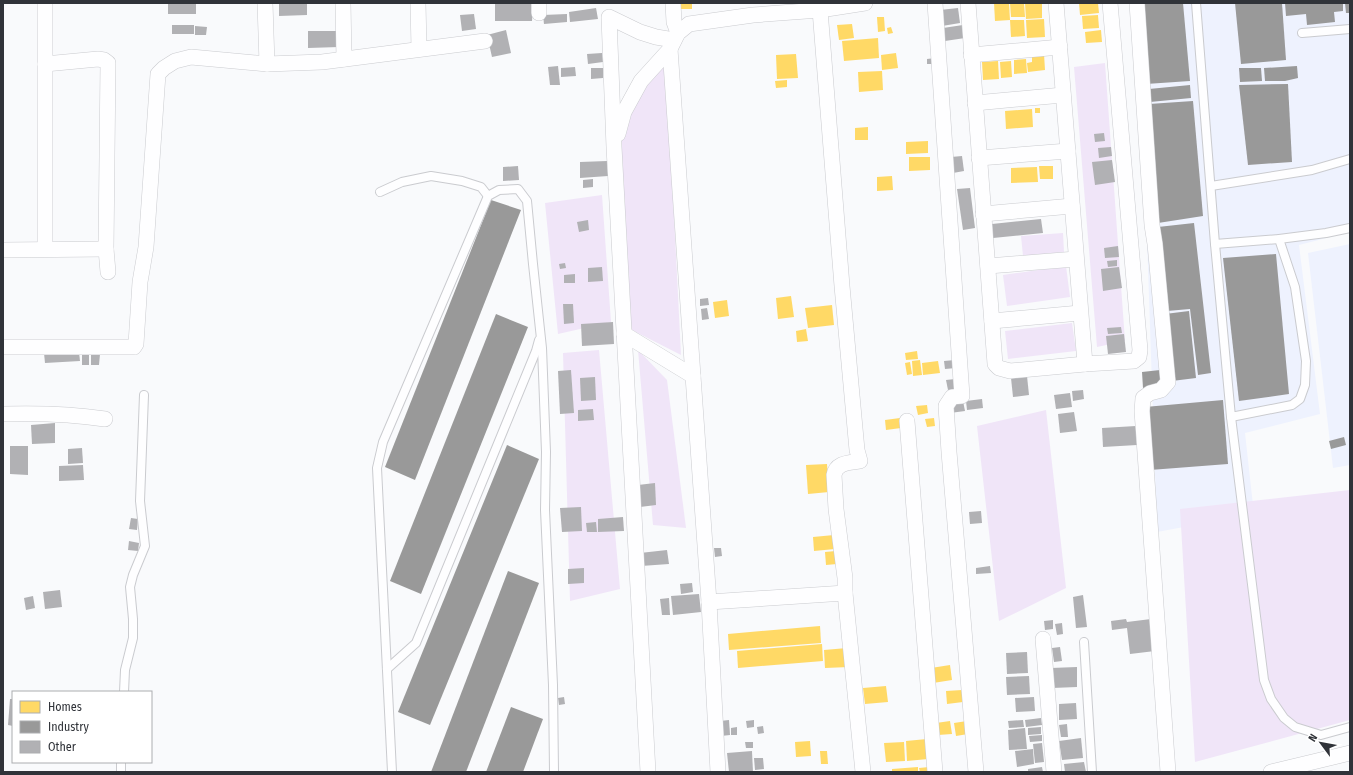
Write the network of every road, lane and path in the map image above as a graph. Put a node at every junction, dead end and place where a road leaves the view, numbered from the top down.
1 (45, 3) edge
2 (266, 3) edge
3 (343, 3) edge
4 (418, 3) edge
5 (673, 3) edge
6 (865, 3) edge
7 (935, 3) edge
8 (968, 3) edge
9 (1056, 3) edge
10 (1110, 3) edge
11 (1137, 3) edge
12 (1196, 3) edge
13 (752, 9) edge
14 (820, 10) junction
15 (1350, 29) edge
16 (1302, 33) dead end
17 (674, 40) junction
18 (485, 41) dead end
19 (1060, 47) junction
20 (419, 49) junction
21 (971, 55) junction
22 (344, 59) junction
23 (45, 64) junction
24 (267, 64) junction
25 (1063, 95) junction
26 (975, 103) junction
27 (614, 147) junction
28 (1068, 151) junction
29 (979, 158) junction
30 (1350, 159) edge
31 (1211, 186) junction
32 (380, 192) dead end
33 (488, 196) junction
34 (1072, 206) junction
35 (984, 214) junction
36 (1350, 228) edge
37 (1279, 239) junction
38 (1215, 244) junction
39 (45, 249) junction
40 (106, 249) junction
41 (3, 250) edge
42 (1076, 259) junction
43 (988, 266) junction
44 (108, 272) dead end
45 (1080, 313) junction
46 (992, 321) junction
47 (624, 334) junction
48 (540, 335) junction
49 (3, 348) edge
50 (1085, 364) junction
51 (693, 376) junction
52 (144, 395) dead end
53 (3, 414) edge
54 (1231, 417) junction
55 (105, 419) dead end
56 (908, 422) dead end
57 (845, 593) junction
58 (708, 602) junction
59 (1042, 639) dead end
60 (1084, 642) dead end
61 (387, 669) junction
62 (124, 691) edge
63 (1350, 727) edge
64 (1350, 753) edge
65 (392, 772) edge
66 (554, 772) edge
67 (648, 772) edge
68 (718, 772) edge
69 (862, 772) edge
70 (935, 772) edge
71 (976, 772) edge
72 (1054, 772) edge
73 (1092, 772) edge
74 (1168, 772) edge
75 (1271, 772) edge

1 - 23 street
2 - 24 street
3 - 22 street
4 - 20 street
5 - 17 street
6 - 14 street
7 - 71 street
8 - 21 street
9 - 19 street
10 - 50 street
11 - 74 street
12 - 31 lane
13 - 14 street
13 - 17 street
14 - 57 street
15 - 16 lane
17 - 27 street
17 - 27 street
17 - 51 street
18 - 20 street
19 - 21 street
19 - 25 street
20 - 22 street
21 - 26 street
22 - 24 street
23 - 39 street
23 - 40 street
24 - 49 street
25 - 26 street
25 - 28 street
26 - 29 street
27 - 47 street
28 - 29 street
28 - 34 street
29 - 35 street
30 - 31 lane
31 - 38 lane
32 - 33 lane
33 - 48 lane
33 - 61 lane
34 - 35 street
34 - 42 street
35 - 43 street
36 - 37 lane
37 - 38 lane
37 - 54 lane
38 - 54 lane
39 - 40 street
39 - 41 street
40 - 44 street
42 - 43 street
42 - 45 street
43 - 46 street
45 - 46 street
45 - 50 street
46 - 50 street
47 - 51 street
47 - 67 street
48 - 61 lane
48 - 66 lane
51 - 58 street
52 - 62 lane
53 - 55 street
54 - 63 lane
56 - 70 street
57 - 58 street
57 - 69 street
58 - 68 street
59 - 72 street
60 - 73 lane
61 - 65 lane
64 - 75 street

